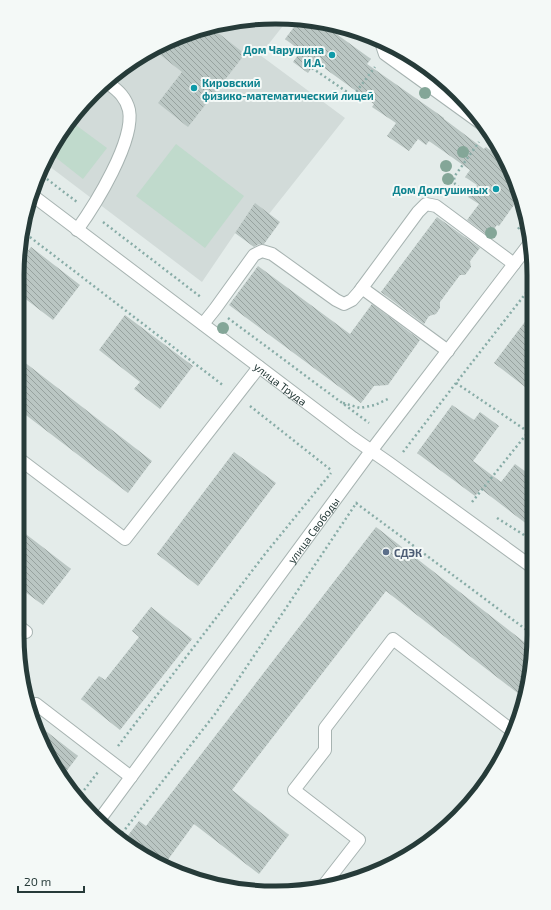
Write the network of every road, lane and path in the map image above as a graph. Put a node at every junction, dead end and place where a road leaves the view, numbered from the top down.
1 (388, 52) edge
2 (312, 68) dead end
3 (111, 85) edge
4 (479, 128) edge
5 (483, 133) edge
6 (44, 176) edge
7 (467, 194) dead end
8 (36, 198) edge
9 (90, 212) junction
10 (522, 225) edge
11 (77, 230) junction
12 (517, 231) dead end
13 (27, 235) edge
14 (525, 249) edge
15 (514, 264) junction
16 (362, 288) junction
17 (527, 292) edge
18 (215, 309) junction
19 (203, 324) junction
20 (448, 351) junction
21 (259, 367) junction
22 (456, 383) junction
23 (237, 396) junction
24 (341, 403) junction
25 (384, 404) dead end
26 (372, 420) dead end
27 (527, 431) edge
28 (527, 433) edge
29 (371, 451) junction
30 (409, 456) dead end
31 (24, 463) edge
32 (360, 498) dead end
33 (471, 502) junction
34 (356, 503) junction
35 (478, 506) dead end
36 (492, 515) dead end
37 (464, 516) junction
38 (527, 537) edge
39 (527, 563) edge
40 (527, 630) edge
41 (35, 706) edge
42 (509, 728) edge
43 (108, 759) junction
44 (131, 777) junction
45 (81, 794) edge
46 (102, 816) edge
47 (121, 833) edge
48 (328, 880) edge

1 - 2 path
1 - 4 street
3 - 9 street
5 - 7 path
6 - 9 path
8 - 11 street, улица Труда
9 - 11 street
9 - 18 path
10 - 12 path
11 - 19 street, улица Труда
13 - 23 path
14 - 15 street, улица Свободы
15 - 16 street
15 - 20 street, улица Свободы
16 - 18 street
16 - 20 street
17 - 22 path
18 - 19 street
18 - 24 path
19 - 21 street, улица Труда
20 - 29 street, улица Свободы
21 - 23 street
21 - 29 street, улица Труда
22 - 27 path
22 - 30 path
23 - 31 street
23 - 43 path
24 - 25 path
24 - 26 path
28 - 33 path
29 - 37 street, улица Труда
29 - 44 street, улица Свободы
32 - 34 path
33 - 35 path
33 - 37 path
34 - 40 path
34 - 47 path
36 - 38 path
37 - 39 street, улица Труда
41 - 43 street
42 - 48 street
43 - 44 street
43 - 45 path
44 - 46 street, улица Свободы

